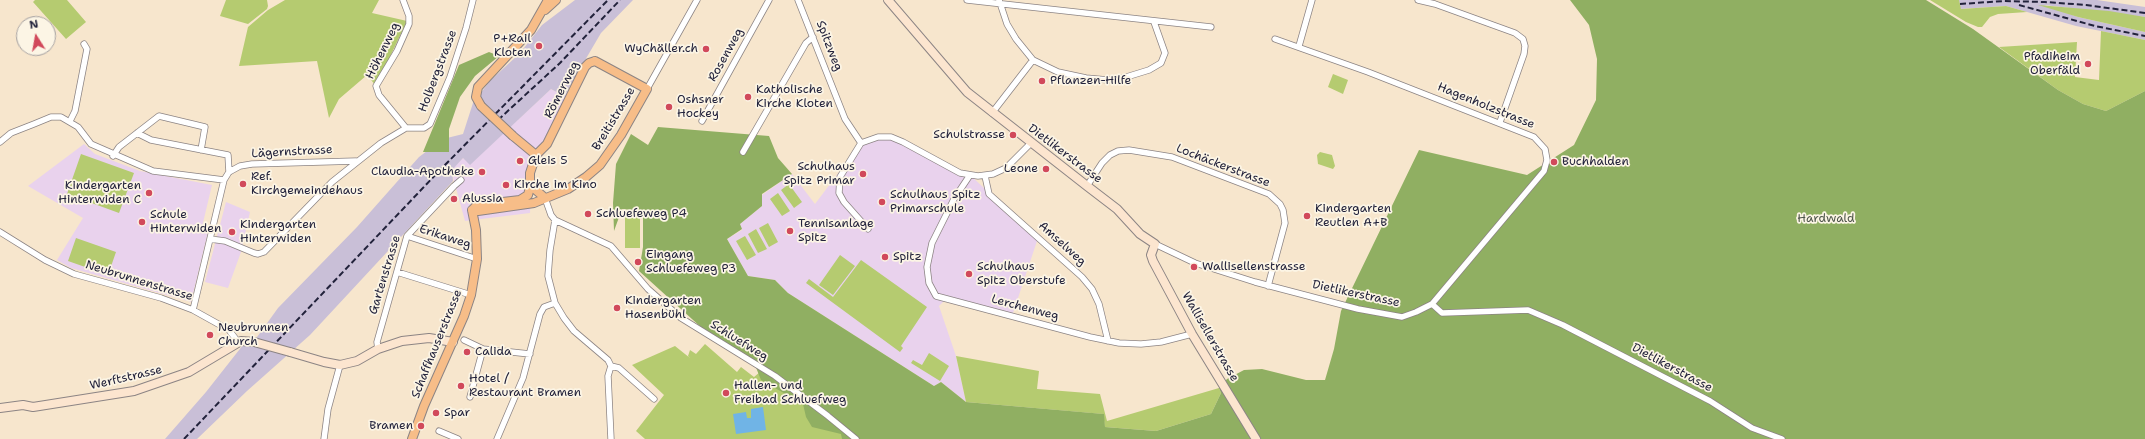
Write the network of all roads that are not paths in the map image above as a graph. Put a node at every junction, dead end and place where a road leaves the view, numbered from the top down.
1 (403, 0) edge
2 (473, 0) edge
3 (548, 0) edge
4 (556, 0) edge
5 (697, 0) edge
6 (769, 0) edge
7 (798, 0) edge
8 (888, 0) edge
9 (967, 0) edge
10 (1312, 0) edge
11 (1418, 0) edge
12 (1000, 2) edge
13 (544, 10) junction
14 (1154, 22) junction
15 (1211, 27) dead end
16 (813, 37) junction
17 (1275, 39) dead end
18 (84, 44) dead end
19 (1299, 46) junction
20 (1033, 60) junction
21 (647, 89) junction
22 (992, 113) junction
23 (70, 121) junction
24 (702, 121) dead end
25 (1500, 122) junction
26 (406, 128) junction
27 (137, 132) junction
28 (0, 142) edge
29 (861, 143) junction
30 (1031, 143) junction
31 (201, 150) junction
32 (743, 152) dead end
33 (113, 156) junction
34 (536, 156) junction
35 (356, 161) junction
36 (229, 172) junction
37 (970, 175) junction
38 (985, 176) junction
39 (224, 180) junction
40 (462, 180) dead end
41 (530, 185) junction
42 (1087, 186) junction
43 (545, 198) junction
44 (472, 210) junction
45 (555, 220) junction
46 (868, 229) dead end
47 (0, 232) edge
48 (407, 236) junction
49 (210, 239) junction
50 (1155, 244) junction
51 (477, 258) junction
52 (397, 272) junction
53 (1268, 286) junction
54 (471, 295) junction
55 (555, 303) junction
56 (1432, 304) junction
57 (194, 310) junction
58 (1192, 334) junction
59 (464, 340) dead end
60 (1108, 341) junction
61 (238, 342) junction
62 (453, 342) junction
63 (378, 349) junction
64 (484, 350) junction
65 (530, 354) junction
66 (340, 365) junction
67 (612, 366) junction
68 (470, 397) dead end
69 (654, 398) dead end
70 (33, 407) junction
71 (0, 408) edge
72 (0, 414) edge
73 (439, 431) dead end
74 (324, 439) edge
75 (412, 439) edge
76 (457, 439) edge
77 (497, 439) edge
78 (611, 439) edge
79 (856, 439) edge
80 (1256, 439) edge
81 (1782, 439) edge

1 - 26 street, Höhenweg
2 - 26 street, Holbergstrasse
3 - 13 main road
4 - 13 main road
5 - 21 street, Breitistrasse
6 - 24 street, Rosenweg
7 - 16 street, Spitzweg
8 - 22 street, Dietlikerstrasse
9 - 12 street
10 - 19 street
11 - 25 street
12 - 14 street
12 - 20 street
13 - 34 main road, bridge
14 - 15 street
14 - 20 street
16 - 29 street, Spitzweg
16 - 32 street
17 - 19 street, Hagenholzstrasse
18 - 23 street
19 - 25 street, Hagenholzstrasse
20 - 22 street
21 - 34 main road, Römerweg
21 - 43 main road, Breitistrasse
22 - 30 street, Dietlikerstrasse
23 - 28 street
23 - 33 street
25 - 56 street, Hagenholzstrasse
26 - 35 street
27 - 31 street
27 - 31 street
27 - 33 street
29 - 37 street
29 - 46 street
30 - 38 street
30 - 42 street, Dietlikerstrasse
31 - 36 street
33 - 39 street
34 - 41 main road, Römerweg
35 - 36 street, Lägernstrasse
35 - 49 street
36 - 39 street
37 - 38 street
37 - 60 street, Lerchenweg
38 - 60 street, Amselweg
39 - 49 street
40 - 48 street, Gartenstrasse
41 - 43 main road
41 - 44 main road, Römerweg
42 - 50 street, Dietlikerstrasse
42 - 53 street, Lochäckerstrasse
43 - 44 main road, Breitistrasse
43 - 45 street
44 - 51 main road, Schaffhauserstrasse
45 - 55 street
45 - 79 street, Schluefweg
47 - 57 street, Neubrunnenstrasse
48 - 51 street, Erikaweg
48 - 52 street, Gartenstrasse
49 - 57 street
50 - 53 street, Dietlikerstrasse
50 - 58 street, Wallisellerstrasse
51 - 54 main road, Schaffhauserstrasse
52 - 54 street
52 - 63 street, Gartenstrasse
53 - 56 street, Dietlikerstrasse
54 - 62 main road, Schaffhauserstrasse
55 - 65 street
55 - 67 street
56 - 81 street, Dietlikerstrasse
57 - 61 street, Neubrunnenstrasse
58 - 60 street, Lerchenweg
58 - 80 street, Wallisellerstrasse
59 - 64 street
61 - 66 street, bridge
61 - 70 street, Werftstrasse
62 - 63 street
62 - 75 main road, Schaffhauserstrasse
63 - 66 street
64 - 65 street
64 - 68 street
65 - 77 street
66 - 74 street
67 - 69 street
67 - 78 street
70 - 71 street, Werftstrasse
70 - 72 street, Werftstrasse
73 - 76 street

